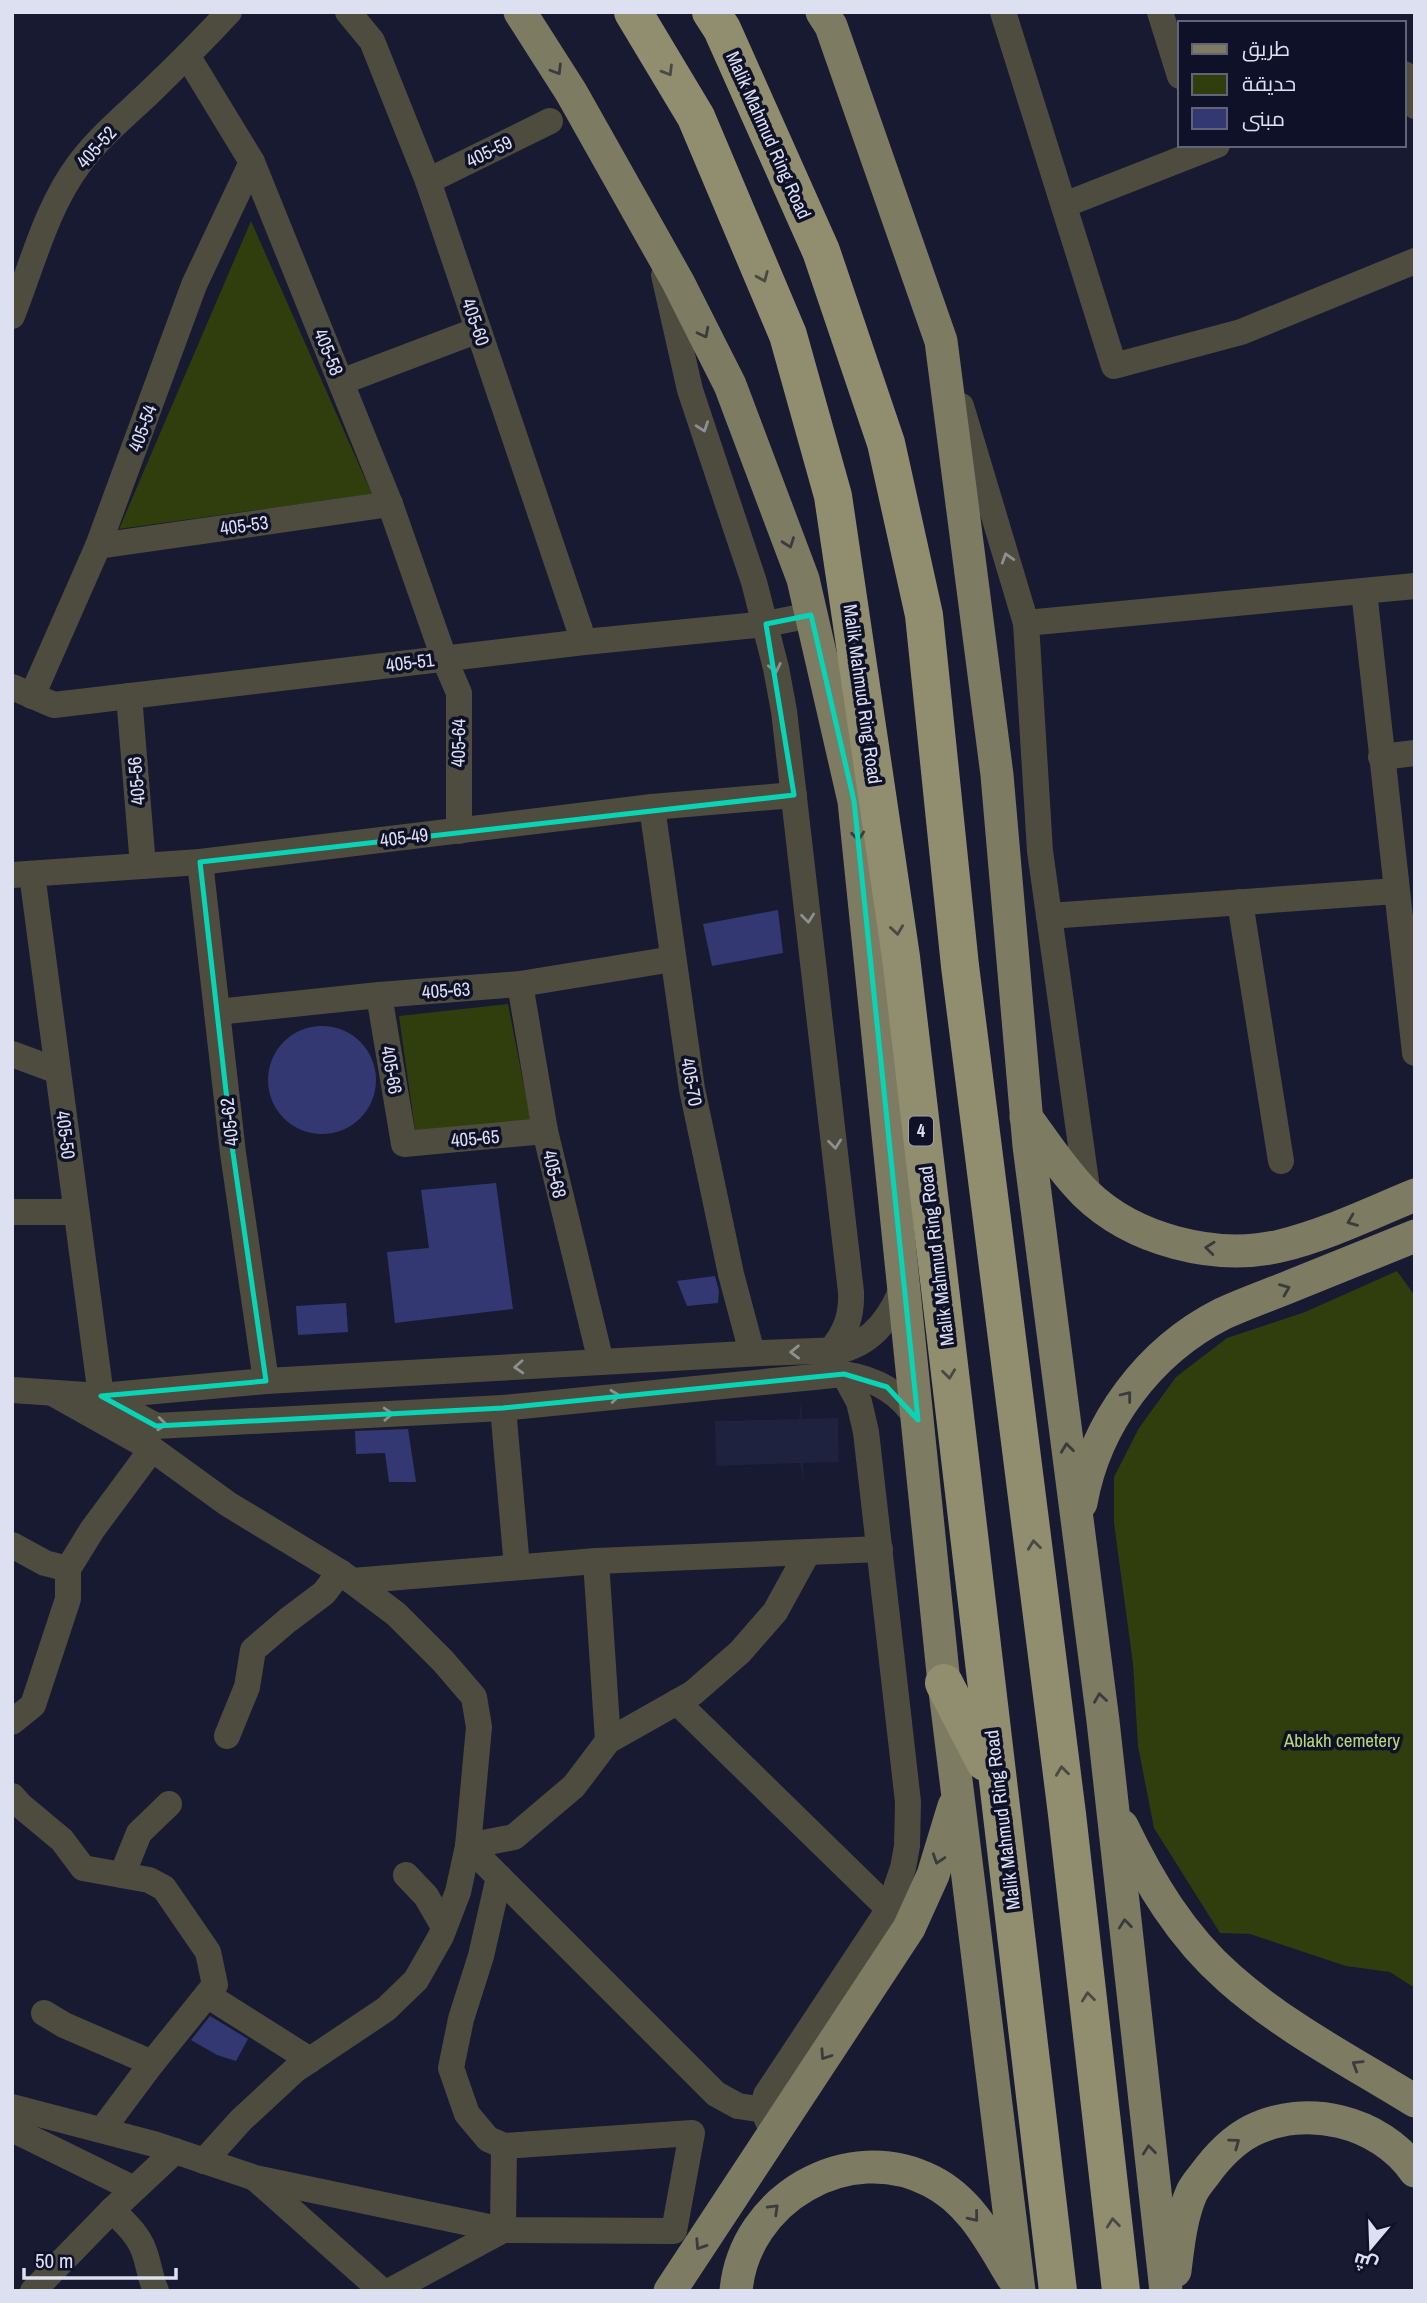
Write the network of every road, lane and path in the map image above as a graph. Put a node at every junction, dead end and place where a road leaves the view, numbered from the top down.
1 (229, 12) edge
2 (348, 12) edge
3 (520, 12) edge
4 (633, 12) edge
5 (710, 12) edge
6 (822, 12) edge
7 (1003, 12) edge
8 (1160, 12) edge
9 (188, 57) junction
10 (1178, 70) edge
11 (1406, 79) edge
12 (1415, 106) edge
13 (550, 121) dead end
14 (1208, 147) edge
15 (252, 162) junction
16 (428, 181) junction
17 (1064, 205) junction
18 (656, 243) junction
19 (1415, 261) edge
20 (19, 278) edge
21 (12, 316) edge
22 (478, 330) junction
23 (941, 341) junction
24 (341, 382) junction
25 (390, 504) junction
26 (98, 546) junction
27 (1415, 586) edge
28 (1364, 591) junction
29 (811, 615) junction
30 (1026, 623) junction
31 (766, 624) junction
32 (584, 642) junction
33 (444, 658) junction
34 (22, 691) edge
35 (129, 696) junction
36 (870, 740) junction
37 (1034, 750) junction
38 (1415, 753) edge
39 (995, 754) junction
40 (1381, 757) junction
41 (794, 795) junction
42 (854, 801) junction
43 (652, 807) junction
44 (459, 831) junction
45 (200, 862) junction
46 (143, 866) junction
47 (22, 875) edge
48 (1396, 891) junction
49 (1240, 902) junction
50 (1049, 916) junction
51 (1407, 917) edge
52 (673, 958) junction
53 (520, 984) junction
54 (379, 995) junction
55 (217, 1012) junction
56 (1415, 1053) edge
57 (12, 1054) edge
58 (58, 1071) junction
59 (1026, 1117) junction
60 (545, 1131) junction
61 (404, 1144) joint
62 (1281, 1161) dead end
63 (1415, 1195) edge
64 (1088, 1196) junction
65 (12, 1212) edge
66 (76, 1212) junction
67 (1415, 1236) edge
68 (904, 1284) junction
69 (830, 1351) junction
70 (752, 1353) junction
71 (601, 1362) junction
72 (844, 1374) junction
73 (266, 1381) junction
74 (12, 1390) edge
75 (54, 1394) junction
76 (101, 1396) junction
77 (503, 1408) junction
78 (918, 1420) junction
79 (152, 1449) junction
80 (1077, 1527) junction
81 (12, 1545) edge
82 (880, 1549) junction
83 (808, 1552) junction
84 (596, 1561) junction
85 (517, 1567) junction
86 (68, 1569) junction
87 (346, 1576) junction
88 (944, 1683) junction
89 (677, 1702) junction
90 (12, 1722) edge
91 (227, 1735) dead end
92 (608, 1741) junction
93 (997, 1784) junction
94 (958, 1794) junction
95 (12, 1796) edge
96 (170, 1804) dead end
97 (1112, 1804) junction
98 (468, 1846) junction
99 (122, 1875) junction
100 (407, 1875) dead end
101 (499, 1877) junction
102 (889, 1909) junction
103 (444, 1927) junction
104 (207, 1995) junction
105 (44, 2013) dead end
106 (310, 2060) junction
107 (152, 2063) junction
108 (1415, 2101) edge
109 (12, 2107) edge
110 (769, 2121) junction
111 (12, 2129) edge
112 (102, 2130) junction
113 (504, 2146) junction
114 (175, 2151) junction
115 (204, 2161) junction
116 (1415, 2171) edge
117 (255, 2178) junction
118 (134, 2189) junction
119 (112, 2210) junction
120 (503, 2230) junction
121 (1019, 2289) edge
122 (33, 2291) edge
123 (156, 2291) edge
124 (382, 2291) edge
125 (390, 2291) edge
126 (670, 2291) edge
127 (736, 2291) edge
128 (1058, 2291) edge
129 (1121, 2291) edge
130 (1166, 2291) edge
131 (1173, 2291) edge

1 - 9 street, 405-52
2 - 16 street, 405-60
3 -> 18 main road
4 -> 36 highway, Malik Mahmud Ring Road / 4
129 -> 5 highway, Malik Mahmud Ring Road
6 - 23 main road
7 - 17 street
8 - 10 street
9 - 15 street, 405-58
9 - 20 street, 405-52
11 - 12 street
13 - 16 street, 405-59
14 - 17 street
15 - 24 street, 405-58
15 - 26 street, 405-54
16 - 22 street, 405-60
17 - 19 street
18 -> 29 main road
18 -> 31 street
20 - 21 street, 405-52
22 - 24 street
22 - 32 street, 405-60
30 -> 23 street
23 - 39 main road
24 - 25 street, 405-58
25 - 26 street, 405-53
25 - 33 street, 405-58
26 - 34 street, 405-54
27 - 28 street
28 - 30 street
28 - 40 street
29 - 31 street, 405-51
29 - 42 main road
30 - 37 street
31 - 32 street, 405-51
31 -> 41 street
32 - 33 street, 405-51
33 - 35 street, 405-51
33 - 44 street, 405-64
34 - 35 street, 405-51
35 - 46 street, 405-56
36 - 42 highway
36 -> 93 highway, Malik Mahmud Ring Road / 4
37 - 39 street
37 - 50 street
38 - 40 street
39 - 59 main road
40 - 48 street
41 - 43 street, 405-49
41 -> 69 street
42 -> 68 main road
43 - 44 street, 405-49
43 - 52 street, 405-70
44 - 45 street, 405-49
45 - 46 street, 405-49
45 - 55 street, 405-62
46 - 47 street, 405-49
47 - 58 street, 405-50
48 - 49 street
48 - 51 street
49 - 50 street
49 - 62 street
50 - 64 street
51 - 56 street
52 - 53 street, 405-63
52 - 70 street, 405-70
53 - 54 street, 405-63
53 - 60 street, 405-68
54 - 55 street, 405-63
54 - 61 street, 405-66
55 - 73 street, 405-62
57 - 58 street
58 - 66 street, 405-50
59 - 64 main road
80 -> 59 main road
60 - 61 street, 405-65
60 - 71 street, 405-68
63 -> 64 main road
65 - 66 street
66 - 76 street, 405-50
80 -> 67 main road
68 - 69 street
68 - 78 main road
69 -> 70 street
70 - 71 street
71 -> 73 street
77 -> 72 street
72 - 78 street
72 - 82 street
73 - 76 street
74 - 75 street
75 - 76 street
75 - 79 street
76 -> 77 street
77 - 85 street
78 - 88 main road
79 - 86 street
79 - 87 street
97 -> 80 main road
81 - 86 street
82 - 83 street
82 - 102 street
83 - 84 street
83 - 89 street
84 - 85 street
84 - 92 street
85 - 87 street
86 - 90 street
87 - 91 street
87 - 98 street
88 - 93 highway
88 - 94 main road
89 - 92 street
89 - 102 street
92 - 98 street
93 - 128 highway, Malik Mahmud Ring Road / 4
94 -> 110 main road
94 - 121 main road
95 - 99 street
96 - 99 street
108 -> 97 main road
130 -> 97 main road
98 - 101 street
98 - 103 street
99 - 104 street
100 - 103 street
101 - 110 street
101 - 113 street
102 - 110 street
103 - 106 street
104 - 106 street
104 - 107 street
105 - 107 street
106 - 115 street
107 - 112 street
109 - 112 street
110 -> 126 main road
111 - 118 street
112 - 114 street
113 - 120 street
113 - 120 street
114 - 115 street
114 - 118 street
115 - 117 street
131 -> 116 main road
117 - 120 street
117 - 124 street
118 - 119 street
119 - 122 street
119 - 123 street
120 - 125 street
127 -> 121 main road

